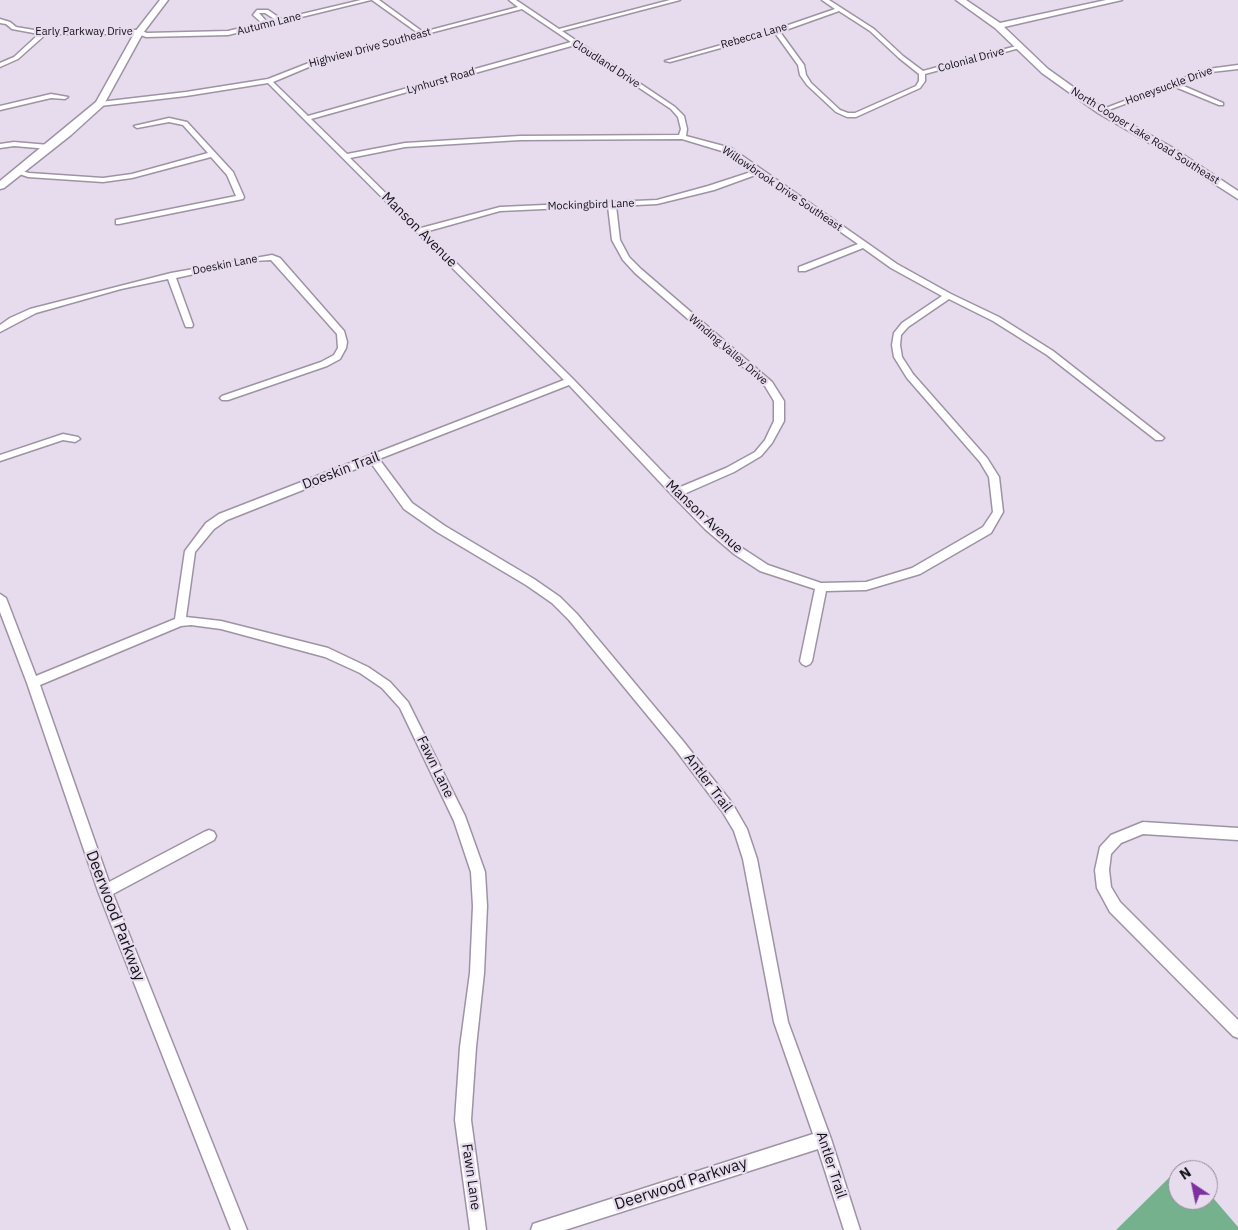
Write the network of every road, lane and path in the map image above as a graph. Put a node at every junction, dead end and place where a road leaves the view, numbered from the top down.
1 (164, 0) edge
2 (368, 0) edge
3 (376, 0) edge
4 (512, 0) edge
5 (677, 0) edge
6 (825, 0) edge
7 (960, 0) edge
8 (1118, 0) edge
9 (521, 8) junction
10 (840, 9) junction
11 (279, 19) junction
12 (0, 21) edge
13 (266, 24) junction
14 (998, 26) junction
15 (556, 31) junction
16 (776, 31) junction
17 (44, 32) junction
18 (140, 32) junction
19 (423, 34) junction
20 (574, 44) junction
21 (1020, 47) junction
22 (668, 61) dead end
23 (0, 64) edge
24 (1238, 67) edge
25 (922, 73) junction
26 (269, 81) junction
27 (1174, 84) junction
28 (65, 97) dead end
29 (100, 104) junction
30 (1221, 104) dead end
31 (0, 108) edge
32 (1101, 111) junction
33 (308, 118) junction
34 (137, 126) dead end
35 (682, 138) junction
36 (0, 146) edge
37 (49, 147) junction
38 (212, 154) junction
39 (346, 157) junction
40 (760, 171) junction
41 (18, 172) junction
42 (0, 186) edge
43 (1238, 196) edge
44 (612, 205) junction
45 (119, 222) dead end
46 (420, 231) junction
47 (864, 246) junction
48 (802, 269) dead end
49 (170, 275) junction
50 (948, 296) junction
51 (189, 325) dead end
52 (0, 329) edge
53 (570, 381) junction
54 (225, 398) dead end
55 (1159, 438) dead end
56 (75, 439) dead end
57 (0, 458) edge
58 (373, 458) junction
59 (676, 493) junction
60 (821, 587) junction
61 (0, 598) edge
62 (180, 622) junction
63 (806, 661) dead end
64 (33, 683) junction
65 (1238, 834) edge
66 (209, 836) dead end
67 (104, 891) junction
68 (1238, 1030) edge
69 (823, 1139) junction
70 (239, 1230) edge
71 (478, 1230) edge
72 (539, 1230) edge
73 (852, 1230) edge

1 - 18 street
2 - 11 street, Autumn Lane
3 - 19 street
4 - 9 street, Cloudland Drive
5 - 15 street
6 - 10 street
7 - 14 street, North Cooper Lake Road Southeast
8 - 14 street
9 - 15 street, Cloudland Drive
9 - 19 street, Highview Drive Southeast
10 - 16 street, Rebecca Lane
10 - 25 street
11 - 13 street, Autumn Lane
11 - 13 street
12 - 17 street, Early Parkway Drive
13 - 18 street, Autumn Lane
14 - 21 street, North Cooper Lake Road Southeast
15 - 20 street, Cloudland Drive
16 - 22 street, Rebecca Lane
16 - 25 street
17 - 18 street, Early Parkway Drive
17 - 23 street
18 - 29 street
19 - 26 street, Highview Drive Southeast
20 - 33 street, Lynhurst Road
20 - 35 street, Cloudland Drive
21 - 25 street, Colonial Drive
21 - 32 street, North Cooper Lake Road Southeast
24 - 27 street, Honeysuckle Drive
26 - 29 street, Highview Drive Southeast
26 - 33 street, Manson Avenue
27 - 30 street
27 - 32 street, Honeysuckle Drive
28 - 31 street
29 - 37 street
32 - 43 street, North Cooper Lake Road Southeast
33 - 39 street, Manson Avenue
34 - 38 street
35 - 39 street, Willowbrook Drive Southeast
35 - 40 street, Willowbrook Drive Southeast
36 - 37 street
37 - 41 street
38 - 41 street
38 - 45 street
39 - 46 street, Manson Avenue
40 - 44 street, Mockingbird Lane
40 - 47 street, Willowbrook Drive Southeast
41 - 42 street
44 - 46 street, Mockingbird Lane
44 - 59 street, Winding Valley Drive
46 - 53 street, Manson Avenue
47 - 48 street
47 - 50 street, Willowbrook Drive Southeast
49 - 51 street
49 - 52 street, Doeskin Lane
49 - 54 street, Doeskin Lane
50 - 55 street, Willowbrook Drive Southeast
50 - 60 street, Manson Avenue
53 - 58 street, Doeskin Trail
53 - 59 street, Manson Avenue
56 - 57 street
58 - 62 street, Doeskin Trail
58 - 69 street, Antler Trail
59 - 60 street, Manson Avenue
60 - 63 street
61 - 64 street, Deerwood Parkway
62 - 64 street, Fawn Lane
62 - 71 street, Fawn Lane
64 - 67 street, Deerwood Parkway
65 - 68 street
66 - 67 street
67 - 70 street, Deerwood Parkway
69 - 72 street, Deerwood Parkway
69 - 73 street, Antler Trail

